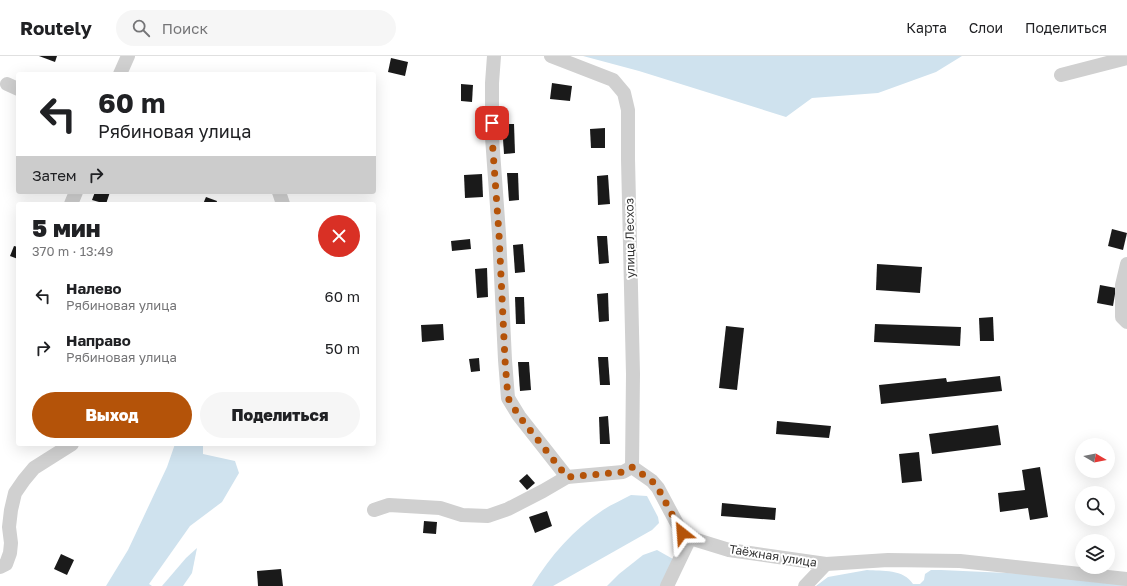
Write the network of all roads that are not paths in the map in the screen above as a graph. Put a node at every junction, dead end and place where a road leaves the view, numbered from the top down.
1 (128, 56) edge
2 (494, 56) edge
3 (551, 56) edge
4 (1127, 58) edge
5 (121, 72) edge
6 (1060, 75) dead end
7 (1127, 264) edge
8 (1127, 322) edge
9 (69, 446) edge
10 (632, 467) junction
11 (567, 477) junction
12 (374, 510) dead end
13 (690, 538) junction
14 (826, 564) junction
15 (0, 567) edge
16 (1127, 579) edge
17 (668, 586) edge
18 (805, 586) edge

1 - 5 street
2 - 11 street
3 - 10 street, улица Лесхоз
4 - 6 street
7 - 8 street
9 - 15 street
10 - 11 street
10 - 13 street
11 - 12 street
13 - 14 street, Таёжная улица
13 - 17 street
14 - 16 street
14 - 18 street, Таёжная улица

